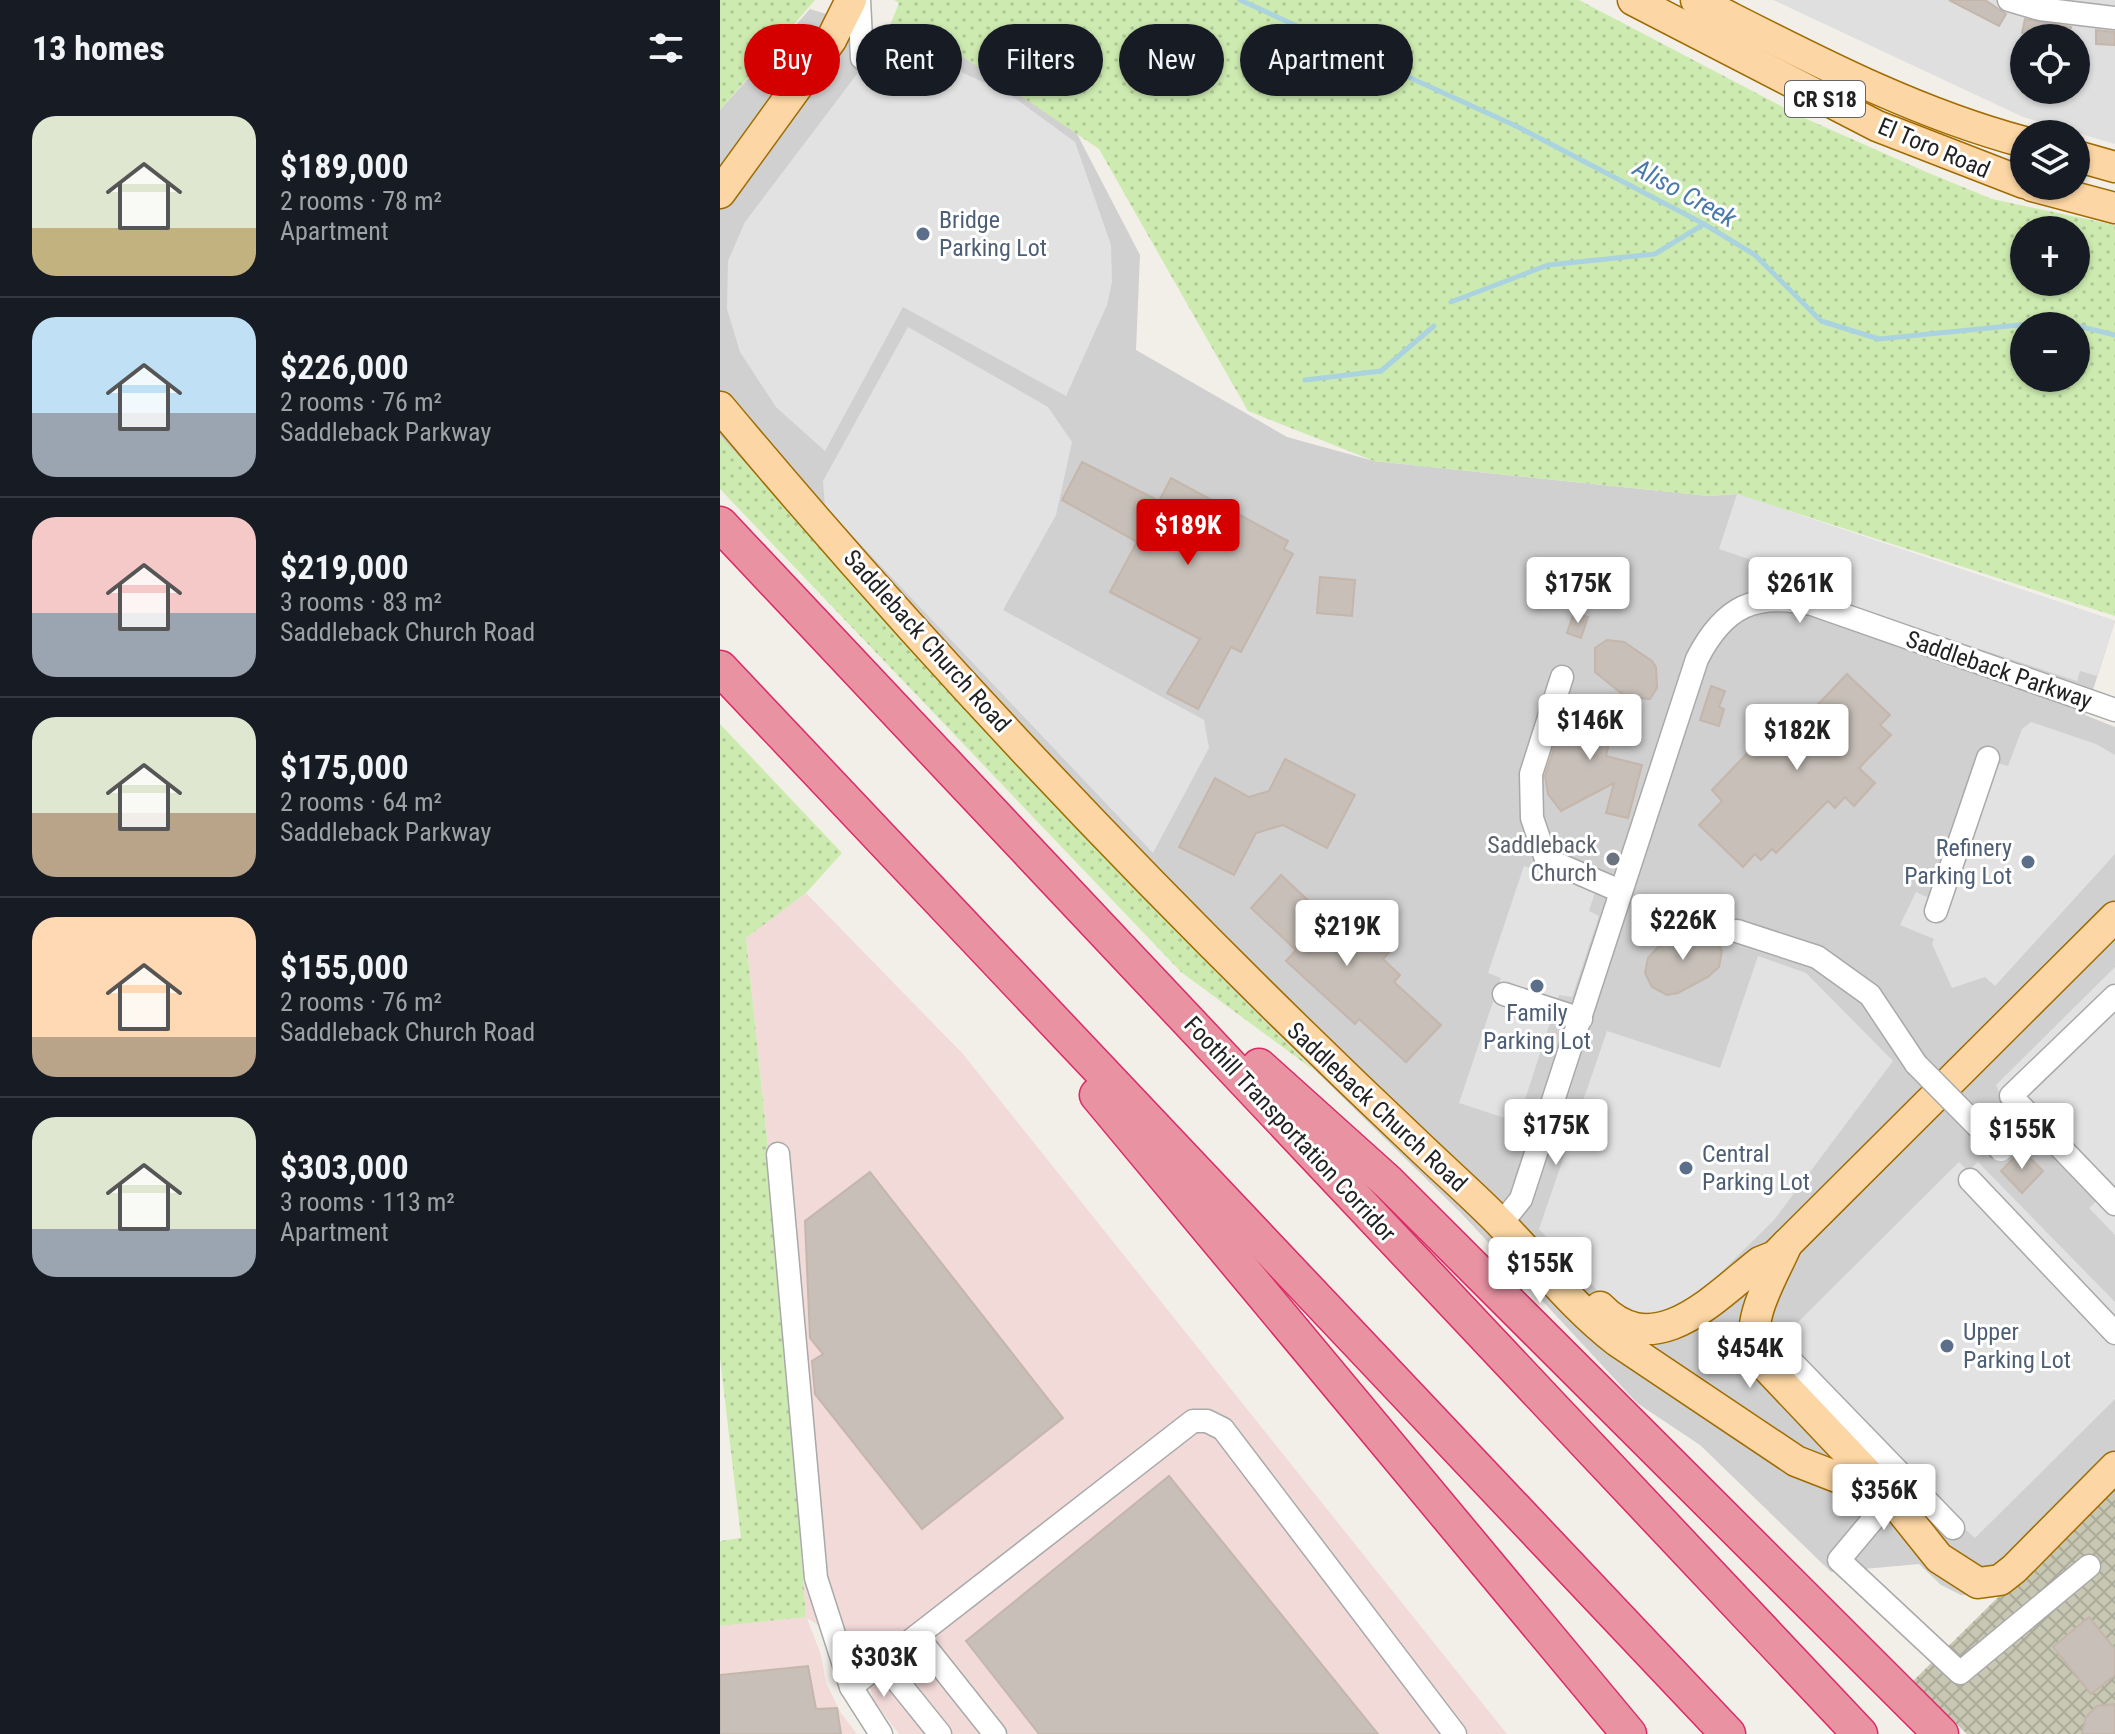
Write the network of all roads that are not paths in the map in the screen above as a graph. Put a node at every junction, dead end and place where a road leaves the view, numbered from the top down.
1 (851, 0) edge
2 (859, 0) edge
3 (1633, 0) edge
4 (1696, 0) edge
5 (2009, 0) edge
6 (2115, 18) edge
7 (860, 24) edge
8 (2010, 138) edge
9 (2090, 160) edge
10 (2115, 167) edge
11 (2010, 178) edge
12 (720, 193) edge
13 (2085, 200) edge
14 (2115, 208) edge
15 (720, 407) edge
16 (720, 524) edge
17 (720, 668) edge
18 (1562, 677) dead end
19 (2115, 710) edge
20 (1988, 758) dead end
21 (885, 839) junction
22 (1623, 883) junction
23 (1083, 908) junction
24 (1936, 911) dead end
25 (2115, 917) edge
26 (1737, 931) dead end
27 (1504, 994) dead end
28 (2115, 996) edge
29 (1581, 1019) junction
30 (2001, 1150) dead end
31 (778, 1154) dead end
32 (1970, 1180) dead end
33 (2115, 1204) edge
34 (1501, 1224) junction
35 (1788, 1242) junction
36 (2115, 1333) edge
37 (1791, 1361) dead end
38 (2115, 1467) edge
39 (1891, 1498) junction
40 (1953, 1528) dead end
41 (2089, 1566) dead end
42 (917, 1636) junction
43 (882, 1662) junction
44 (851, 1687) junction
45 (881, 1734) edge
46 (940, 1734) edge
47 (995, 1734) edge
48 (1455, 1734) edge
49 (1629, 1734) edge
50 (1728, 1734) edge
51 (1860, 1734) edge
52 (1941, 1734) edge

1 - 12 main road
2 - 7 street
3 - 11 main road, El Toro Road / CR S18
4 - 8 main road, El Toro Road / CR S18
5 - 6 street
9 - 10 main road
13 - 14 main road
15 - 34 main road, Saddleback Church Road
16 - 23 highway, Foothill Transportation Corridor
17 - 21 highway
18 - 22 street
19 - 22 street, Saddleback Parkway
20 - 24 street
21 - 49 highway
21 - 50 highway
22 - 29 street, Saddleback Parkway
23 - 51 highway, Foothill Transportation Corridor
23 - 52 highway
25 - 35 main road
26 - 30 street, bridge
27 - 29 street
28 - 33 street
29 - 34 street, Saddleback Parkway
31 - 44 street
32 - 36 street
34 - 35 main road
34 - 39 main road, Saddleback Church Road
35 - 39 main road
37 - 40 street
38 - 39 main road
39 - 41 street
42 - 43 street
42 - 47 street
42 - 48 street
43 - 44 street
43 - 46 street
44 - 45 street

